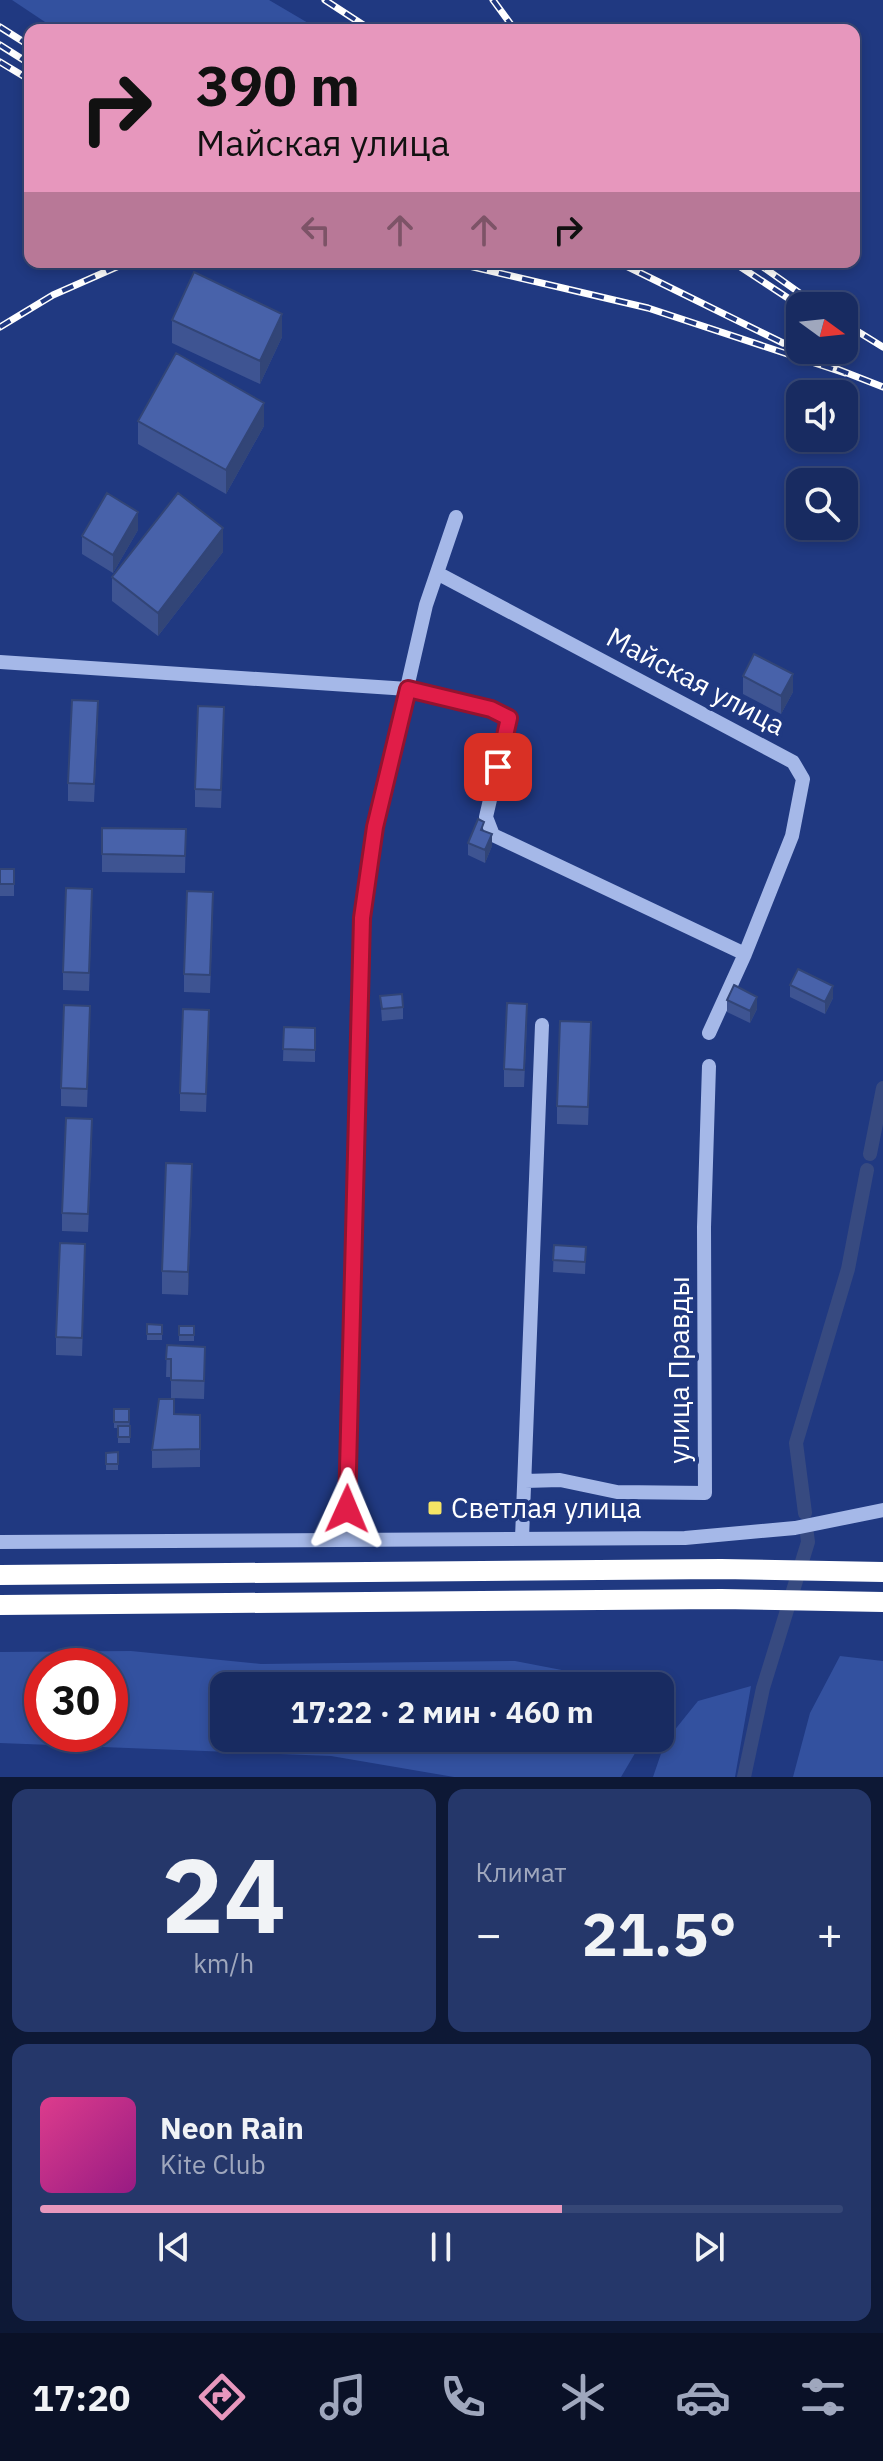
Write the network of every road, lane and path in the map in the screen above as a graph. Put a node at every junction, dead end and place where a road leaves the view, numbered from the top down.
1 (456, 517) dead end
2 (437, 573) junction
3 (0, 662) edge
4 (408, 689) junction
5 (745, 954) junction
6 (542, 1025) dead end
7 (709, 1033) dead end
8 (709, 1066) dead end
9 (525, 1481) junction
10 (883, 1510) edge
11 (522, 1538) junction
12 (347, 1539) junction
13 (0, 1542) edge
14 (883, 1572) edge
15 (0, 1575) edge
16 (883, 1602) edge
17 (0, 1605) edge

1 - 2 street
2 - 4 street
2 - 5 street, Майская улица
3 - 4 street
4 - 5 street
4 - 12 street
5 - 7 street, Майская улица
6 - 9 street
8 - 9 street, улица Правды
9 - 11 street
10 - 11 street
11 - 12 street
12 - 13 street
14 - 15 highway
16 - 17 highway

